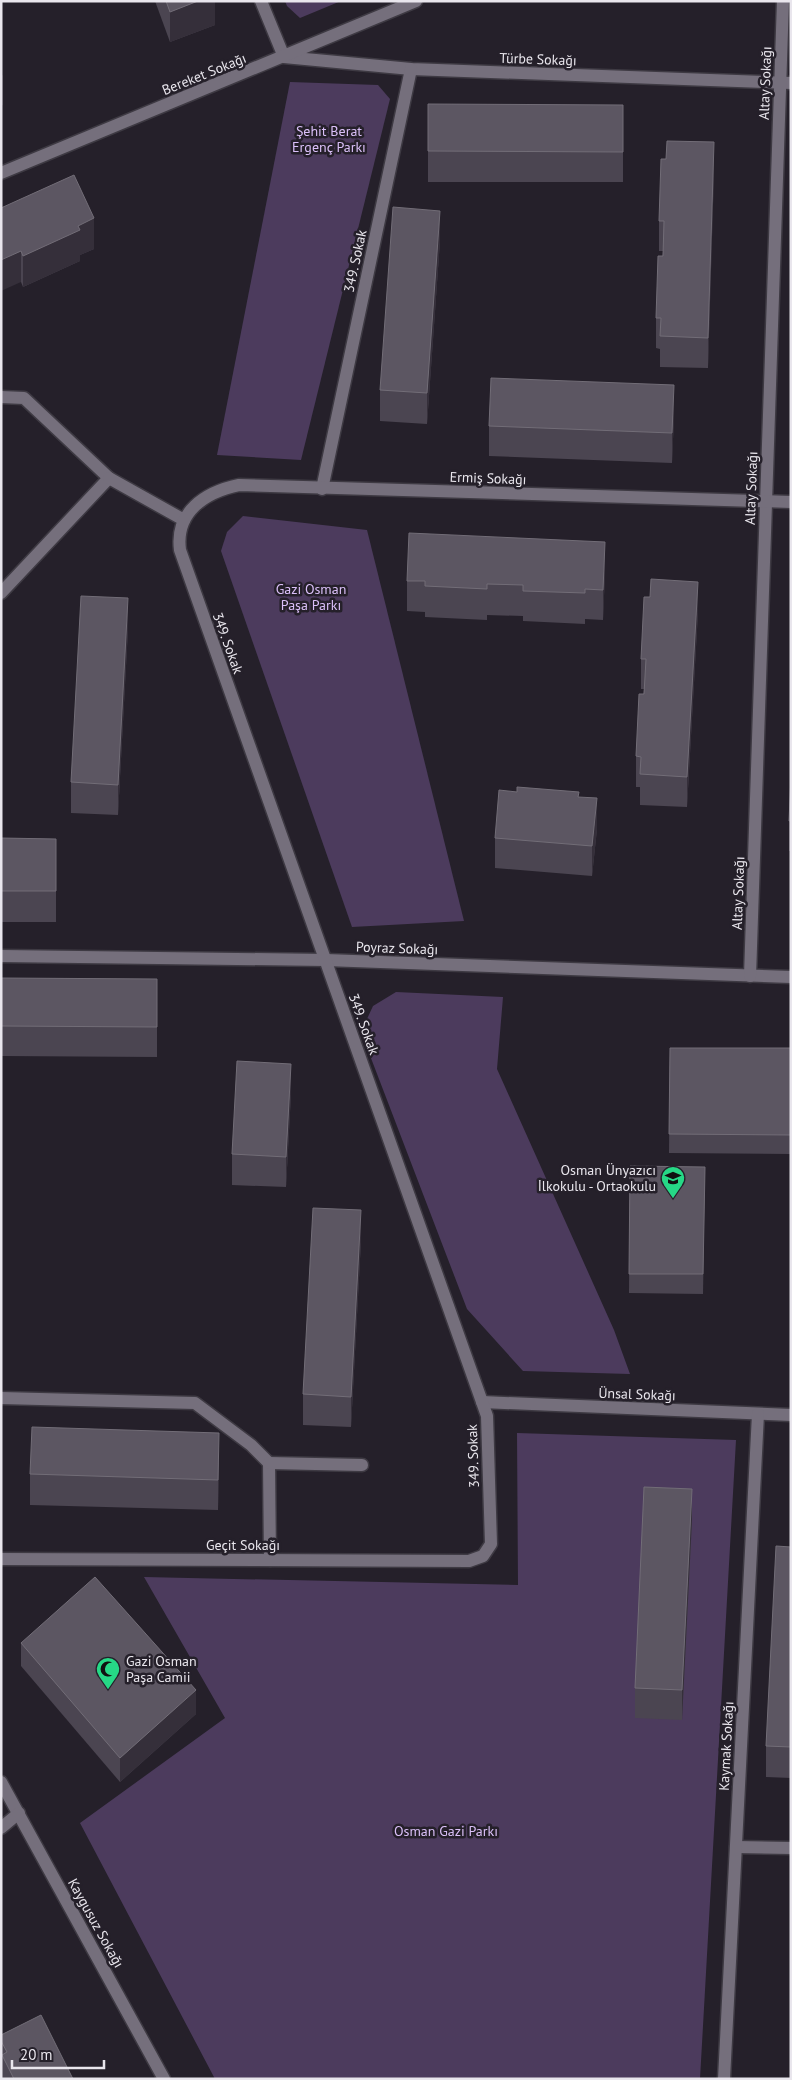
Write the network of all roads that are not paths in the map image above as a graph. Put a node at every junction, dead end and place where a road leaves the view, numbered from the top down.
1 (261, 1) edge
2 (416, 1) edge
3 (782, 1) edge
4 (284, 58) junction
5 (411, 69) junction
6 (785, 83) edge
7 (1, 173) edge
8 (1, 396) edge
9 (109, 478) junction
10 (322, 489) junction
11 (766, 501) junction
12 (791, 502) edge
13 (191, 509) joint
14 (184, 520) junction
15 (1, 593) edge
16 (1, 956) edge
17 (326, 960) junction
18 (750, 976) junction
19 (791, 977) edge
20 (1, 1398) edge
21 (482, 1402) junction
22 (758, 1414) junction
23 (791, 1415) edge
24 (269, 1462) junction
25 (362, 1465) dead end
26 (483, 1556) joint
27 (1, 1559) edge
28 (270, 1560) junction
29 (1, 1782) edge
30 (19, 1813) junction
31 (1, 1828) edge
32 (736, 1848) junction
33 (791, 1848) edge
34 (164, 2079) edge
35 (724, 2079) edge

1 - 4 street
2 - 4 street, Bereket Sokağı
3 - 6 street, Altay Sokağı
4 - 5 street, Türbe Sokağı
4 - 7 street, Bereket Sokağı
5 - 6 street, Türbe Sokağı
5 - 10 street, 349. Sokak
6 - 11 street, Altay Sokağı
8 - 9 street
9 - 14 street
9 - 15 street
10 - 11 street, Ermiş Sokağı
10 - 13 street, Ermiş Sokağı
11 - 12 street, Ermiş Sokağı
11 - 18 street, Altay Sokağı
13 - 14 street, 349. Sokak
14 - 17 street, 349. Sokak
16 - 17 street, Poyraz Sokağı
17 - 18 street, Poyraz Sokağı
17 - 21 street, 349. Sokak
18 - 19 street, Poyraz Sokağı
20 - 24 street
21 - 22 street, Ünsal Sokağı
21 - 26 street, 349. Sokak
22 - 23 street, Ünsal Sokağı
22 - 32 street, Kaymak Sokağı
24 - 25 street
24 - 28 street
26 - 28 street, Geçit Sokağı
27 - 28 street, Geçit Sokağı
29 - 30 street, Kaygusuz Sokağı
30 - 31 street
30 - 34 street, Kaygusuz Sokağı
32 - 33 street
32 - 35 street, Kaymak Sokağı

